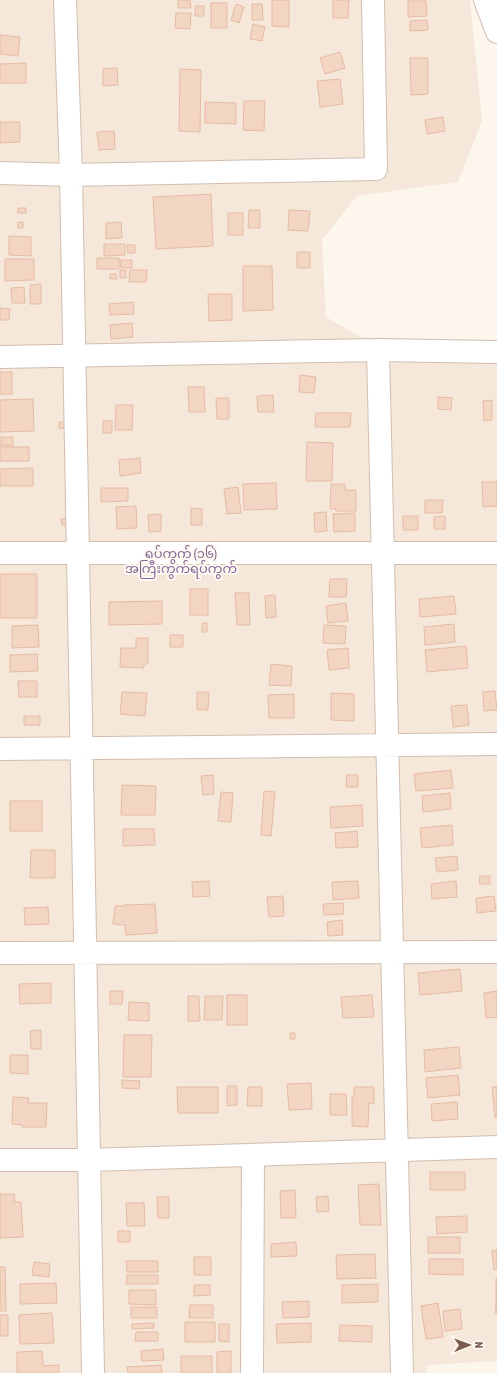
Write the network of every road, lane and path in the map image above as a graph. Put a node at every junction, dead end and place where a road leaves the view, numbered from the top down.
1 (65, 0) edge
2 (373, 0) edge
3 (485, 0) edge
4 (497, 32) edge
5 (0, 173) edge
6 (71, 175) junction
7 (378, 350) junction
8 (497, 352) edge
9 (74, 356) junction
10 (0, 357) edge
11 (0, 553) edge
12 (78, 553) junction
13 (383, 553) junction
14 (497, 553) edge
15 (497, 744) edge
16 (388, 745) junction
17 (81, 748) junction
18 (0, 749) edge
19 (393, 952) junction
20 (497, 952) edge
21 (0, 953) edge
22 (85, 953) junction
23 (497, 1147) edge
24 (398, 1150) junction
25 (252, 1155) junction
26 (0, 1160) edge
27 (89, 1160) junction
28 (93, 1373) edge
29 (252, 1373) edge
30 (402, 1373) edge

1 - 6 street
2 - 6 street
3 - 4 street
5 - 6 street
6 - 9 street
7 - 8 street
7 - 9 street
7 - 13 street
9 - 10 street
9 - 12 street
11 - 12 street
12 - 13 street
12 - 17 street
13 - 14 street
13 - 16 street
15 - 16 street
16 - 17 street
16 - 19 street
17 - 18 street
17 - 22 street
19 - 20 street
19 - 22 street
19 - 24 street
21 - 22 street
22 - 27 street
23 - 24 street
24 - 25 street
24 - 30 street
25 - 27 street
25 - 29 street
26 - 27 street
27 - 28 street

